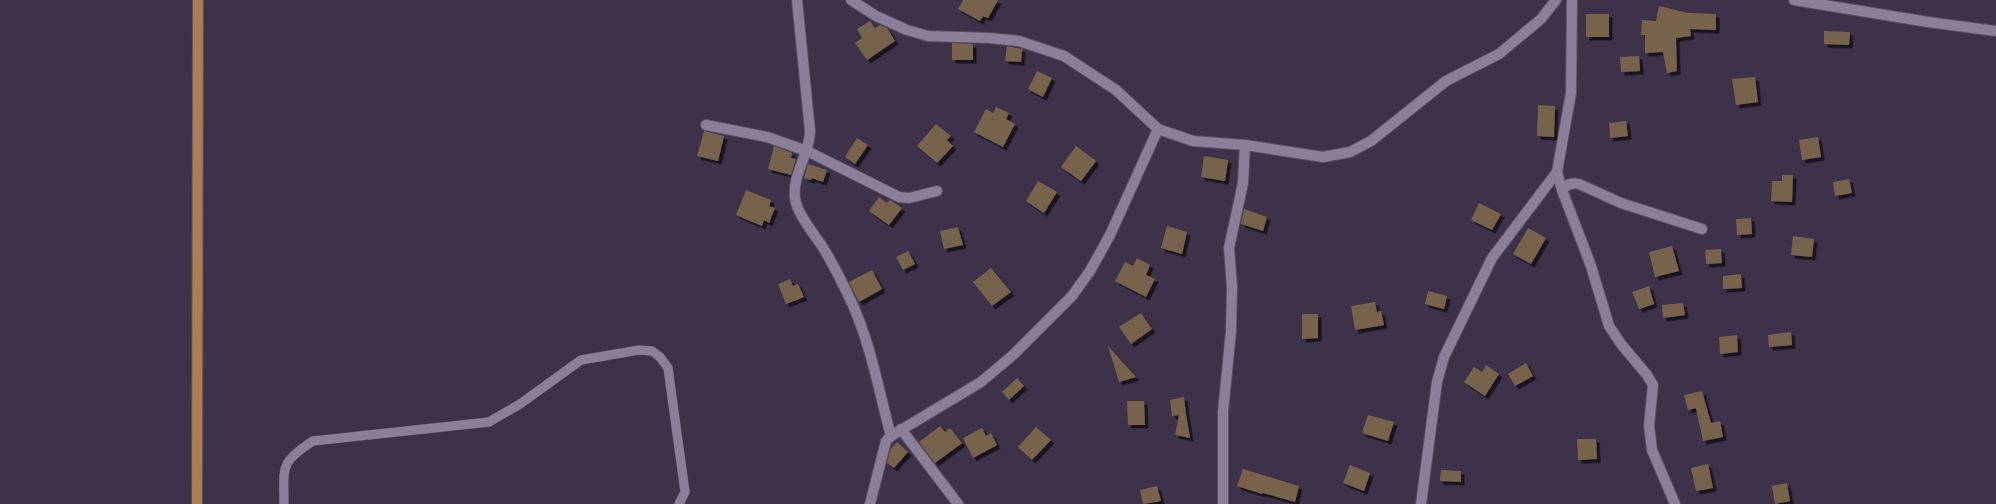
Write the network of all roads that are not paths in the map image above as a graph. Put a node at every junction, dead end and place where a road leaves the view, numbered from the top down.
1 (198, 0) edge
2 (797, 0) edge
3 (851, 0) edge
4 (1556, 0) edge
5 (1572, 0) edge
6 (1794, 0) edge
7 (1996, 31) edge
8 (706, 125) dead end
9 (1158, 128) junction
10 (1245, 145) junction
11 (807, 150) junction
12 (1557, 172) junction
13 (1562, 190) junction
14 (937, 191) dead end
15 (1702, 229) dead end
16 (901, 429) junction
17 (891, 436) junction
18 (197, 504) edge
19 (284, 504) edge
20 (679, 504) edge
21 (870, 504) edge
22 (958, 504) edge
23 (1223, 504) edge
24 (1421, 504) edge
25 (1676, 504) edge

1 - 18 main road
2 - 11 street
3 - 9 street
4 - 10 street
5 - 12 street
6 - 7 street
8 - 11 street
9 - 10 street
9 - 16 street
10 - 23 street
11 - 14 street
11 - 17 street
12 - 13 street
12 - 24 street
13 - 15 street
13 - 25 street
16 - 17 street
16 - 22 street
17 - 21 street
19 - 20 lane

